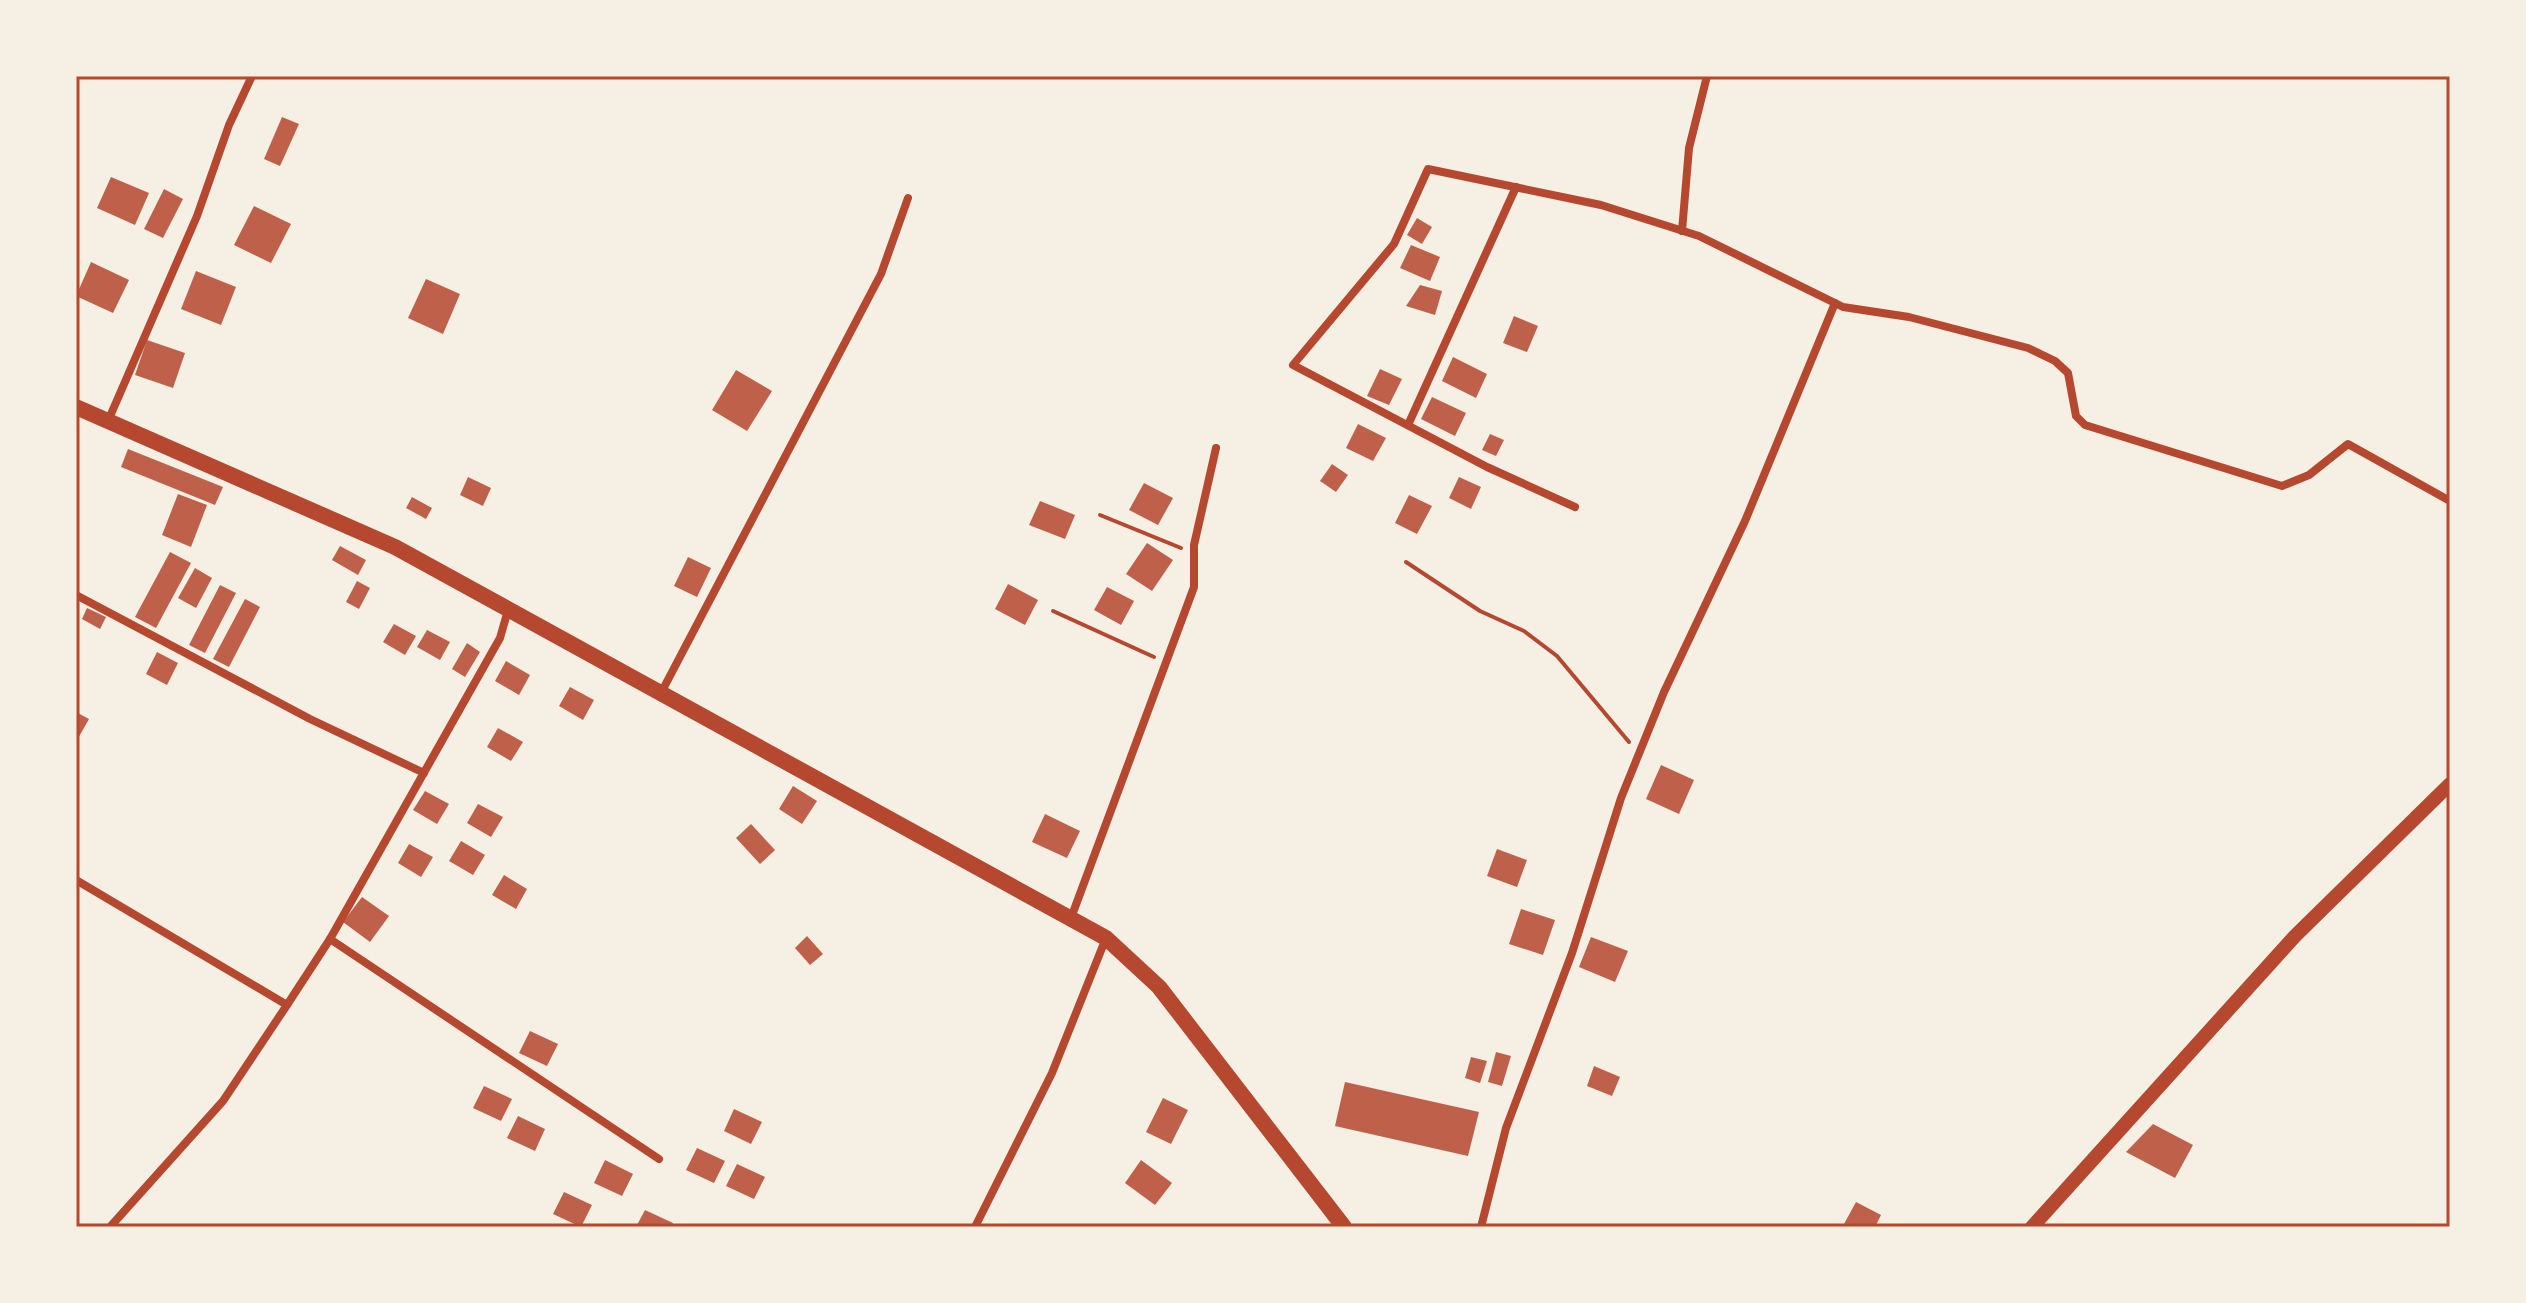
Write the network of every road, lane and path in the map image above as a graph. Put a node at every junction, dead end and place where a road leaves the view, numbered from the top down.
1 (252, 76) edge
2 (1707, 76) edge
3 (1516, 187) junction
4 (908, 198) dead end
5 (1682, 231) junction
6 (1835, 303) junction
7 (76, 407) edge
8 (108, 421) junction
9 (1408, 425) junction
10 (1216, 448) dead end
11 (2450, 501) edge
12 (1575, 507) dead end
13 (1100, 515) dead end
14 (1194, 553) junction
15 (1406, 562) dead end
16 (76, 595) edge
17 (508, 610) junction
18 (1053, 611) dead end
19 (1167, 663) junction
20 (660, 693) junction
21 (1637, 759) junction
22 (424, 773) junction
23 (2450, 784) edge
24 (76, 880) edge
25 (1071, 919) junction
26 (1106, 938) junction
27 (330, 939) junction
28 (287, 1005) junction
29 (659, 1159) dead end
30 (110, 1227) edge
31 (975, 1227) edge
32 (1344, 1227) edge
33 (1481, 1227) edge
34 (2032, 1227) edge

1 - 8 street
2 - 5 street
3 - 5 street
3 - 9 street
3 - 9 street
4 - 20 street
5 - 6 street
6 - 11 street
6 - 21 street
7 - 8 main road
8 - 17 main road
9 - 12 street
10 - 14 street
13 - 14 path
14 - 19 street
15 - 21 path
16 - 22 street
17 - 20 main road
17 - 22 street
18 - 19 path
19 - 25 street
20 - 25 main road
21 - 33 street
22 - 27 street
23 - 34 street
24 - 28 street
25 - 26 main road
26 - 31 street
26 - 32 main road
27 - 28 street
27 - 29 street
28 - 30 street

